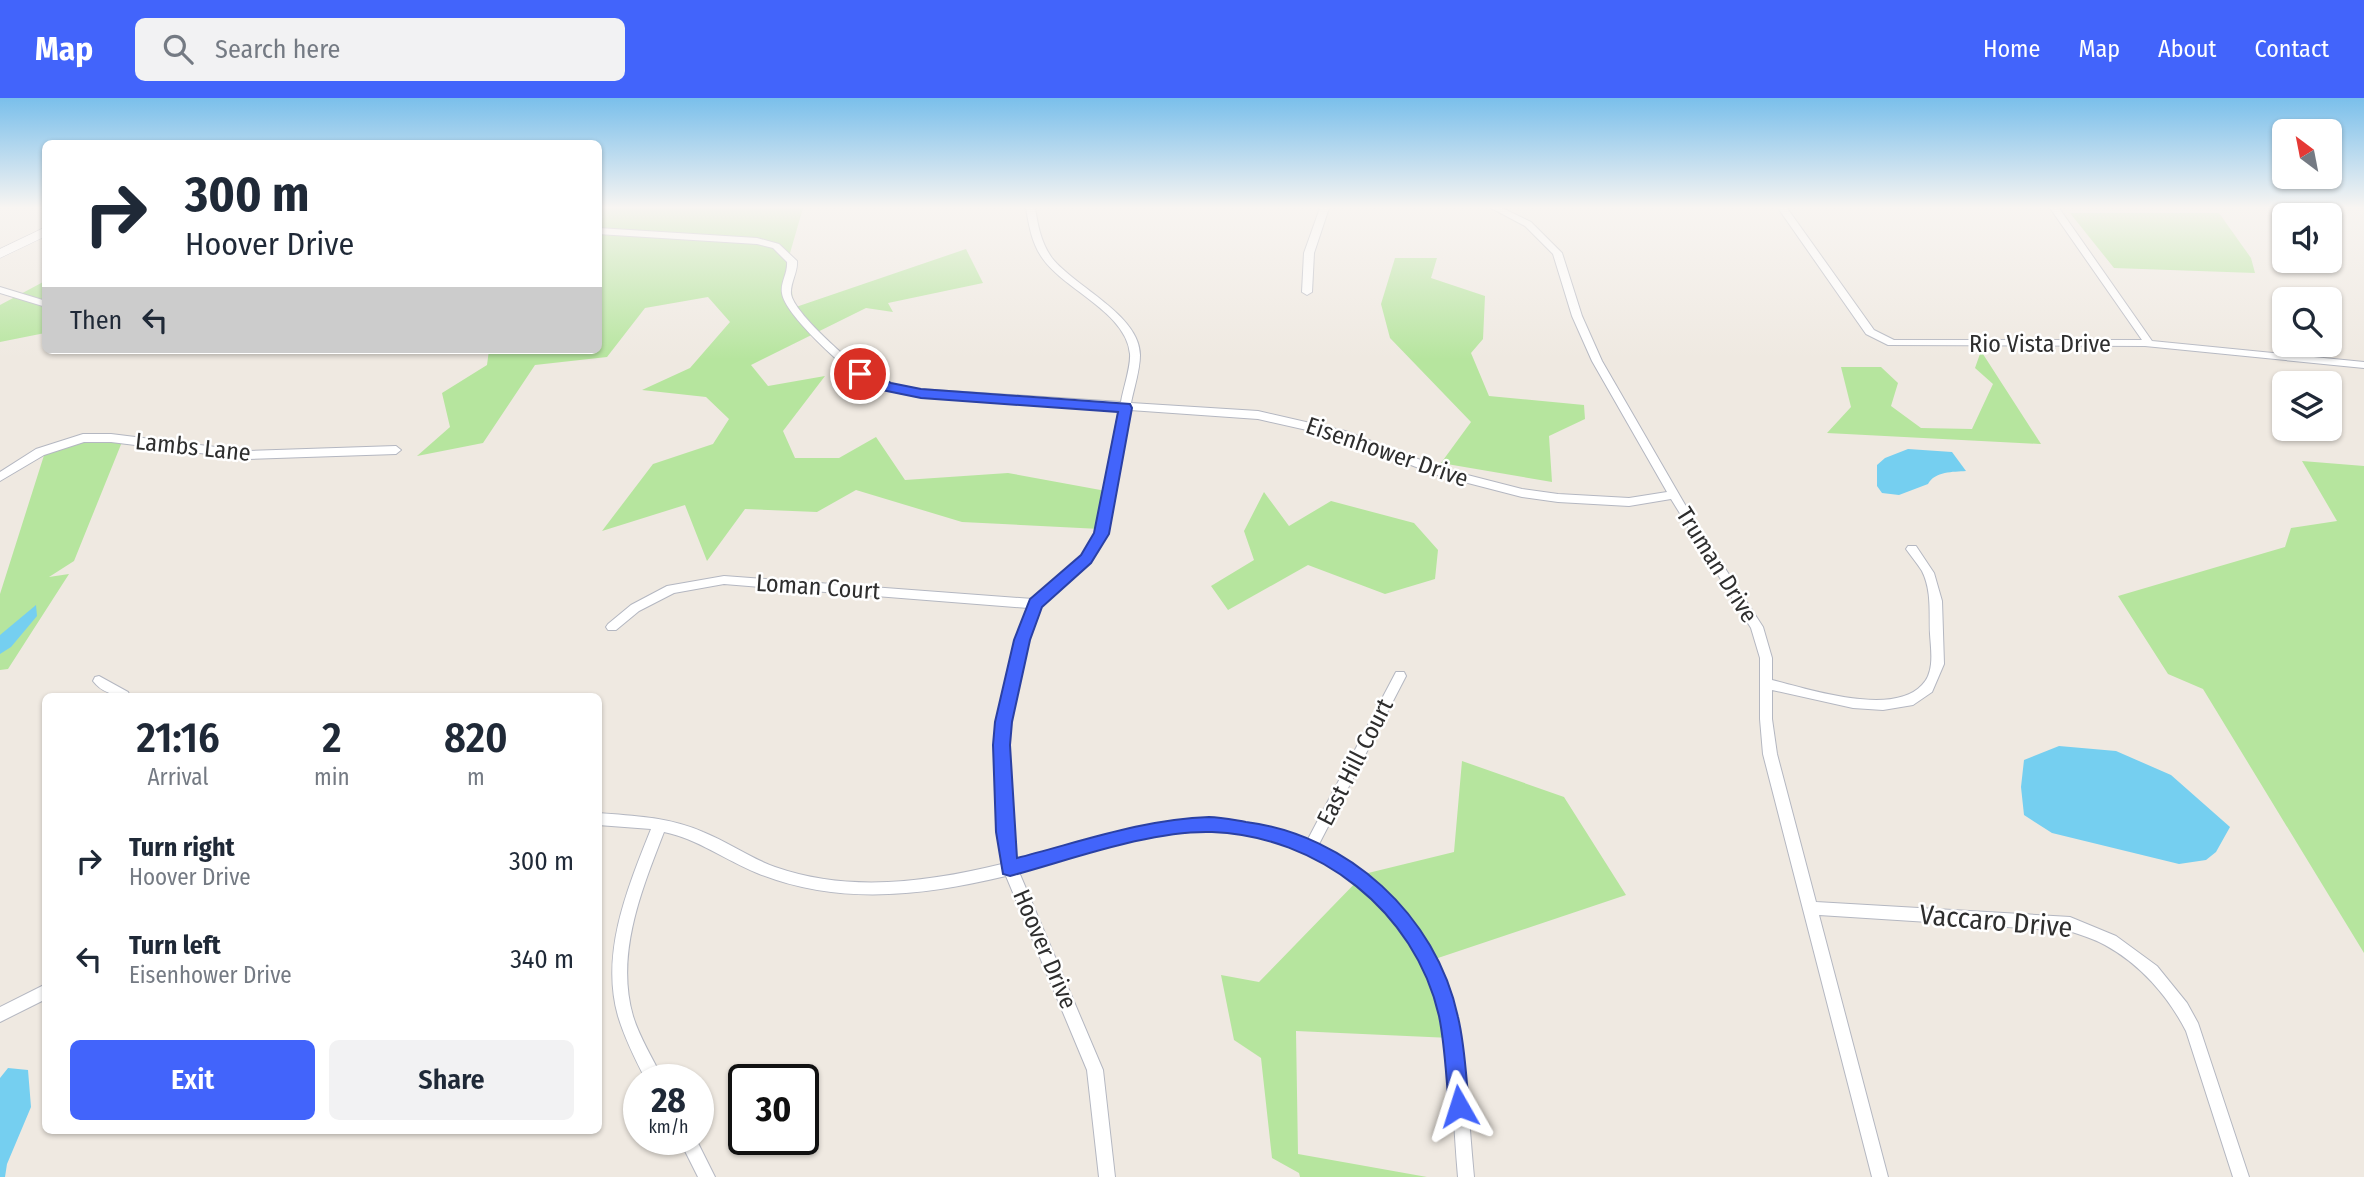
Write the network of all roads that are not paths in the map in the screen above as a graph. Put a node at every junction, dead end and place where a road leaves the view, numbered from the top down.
1 (789, 258) edge
2 (1048, 258) edge
3 (1309, 258) edge
4 (1559, 258) edge
5 (1818, 258) edge
6 (2089, 258) edge
7 (0, 290) edge
8 (1307, 292) dead end
9 (42, 303) edge
10 (2149, 343) junction
11 (2364, 365) edge
12 (1125, 408) junction
13 (396, 450) dead end
14 (0, 477) edge
15 (1674, 495) junction
16 (1912, 549) dead end
17 (1035, 604) junction
18 (612, 627) dead end
19 (1400, 677) dead end
20 (99, 681) dead end
21 (1765, 683) junction
22 (119, 693) edge
23 (602, 819) edge
24 (660, 824) junction
25 (1311, 848) junction
26 (1010, 868) junction
27 (1811, 908) junction
28 (42, 993) edge
29 (0, 1015) edge
30 (647, 1064) edge
31 (695, 1155) edge
32 (707, 1177) edge
33 (1107, 1177) edge
34 (1466, 1177) edge
35 (1880, 1177) edge
36 (2241, 1177) edge

1 - 12 street, Eisenhower Drive
2 - 12 street, Hoover Drive
3 - 8 street
4 - 15 street, Truman Drive
5 - 10 street, Rio Vista Drive
6 - 10 street
7 - 9 street
10 - 11 street, Rio Vista Drive
12 - 15 street, Eisenhower Drive
12 - 17 street, Hoover Drive
13 - 14 street, Lambs Lane
15 - 21 street, Truman Drive
16 - 21 street
17 - 18 street, Loman Court
17 - 26 street, Hoover Drive
19 - 25 street, East Hill Court
20 - 22 street
21 - 27 street, Truman Drive
23 - 24 street
24 - 26 street
24 - 30 street
25 - 26 street
25 - 34 street
26 - 33 street, Hoover Drive
27 - 35 street, Truman Drive
27 - 36 street, Vaccaro Drive
28 - 29 street
31 - 32 street

